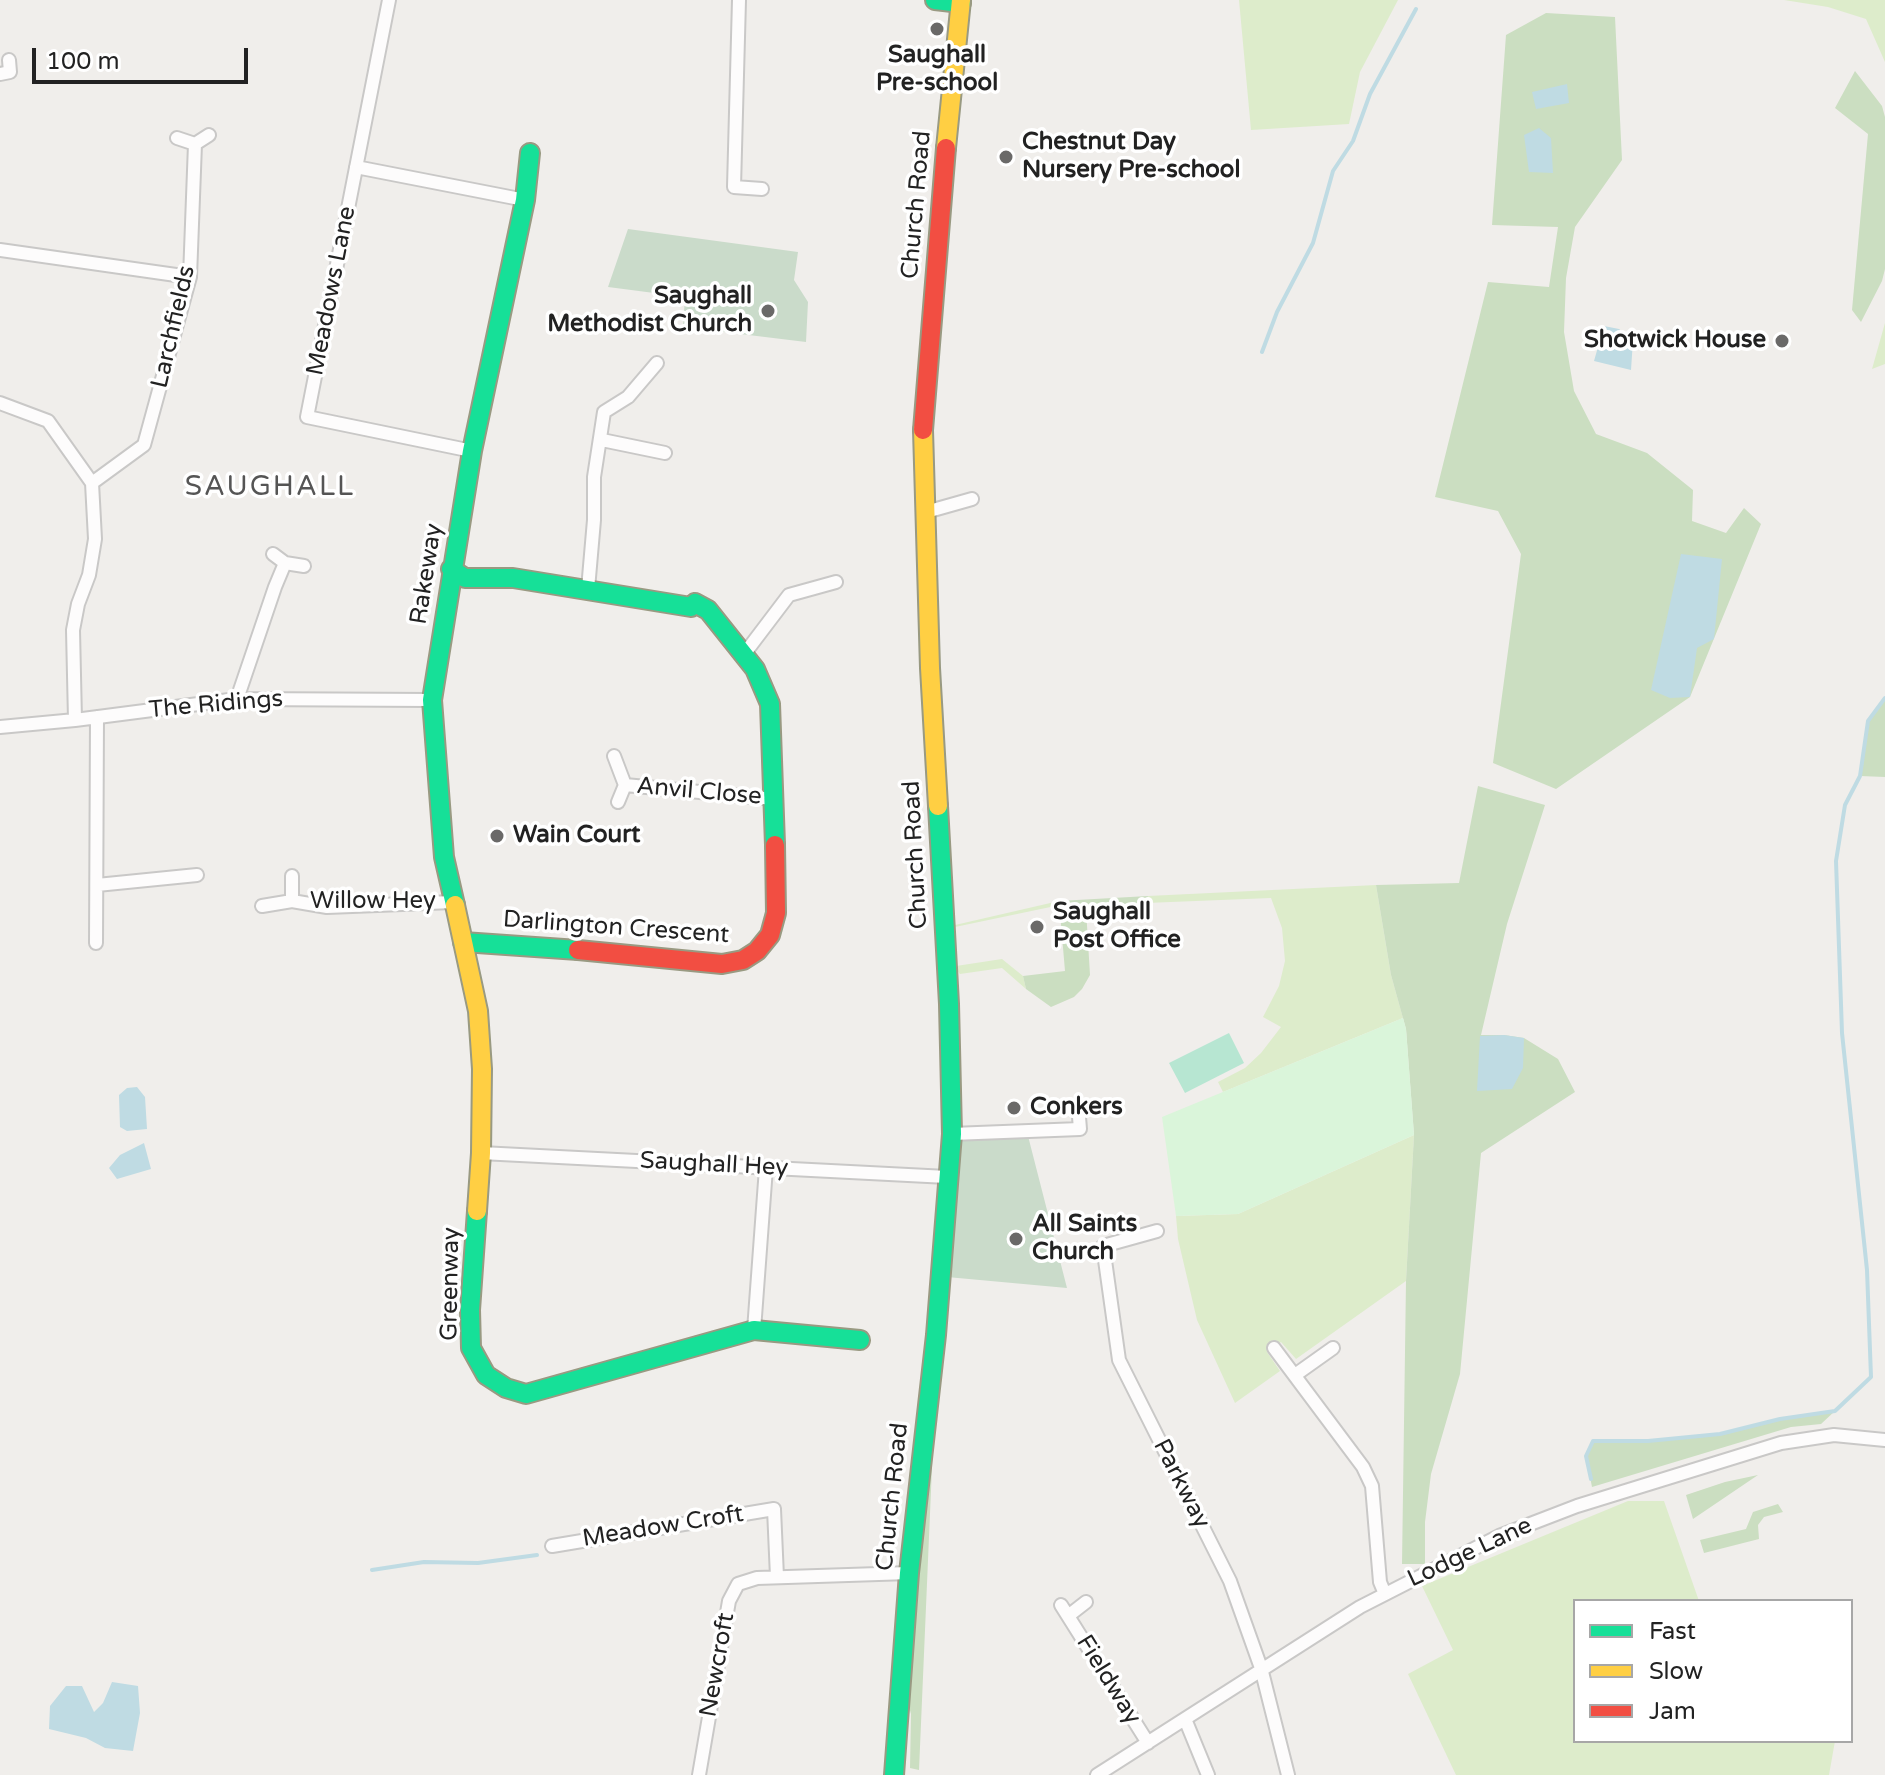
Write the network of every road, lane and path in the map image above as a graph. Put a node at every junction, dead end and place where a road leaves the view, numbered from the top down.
1 (389, 0) edge
2 (739, 0) edge
3 (935, 0) edge
4 (961, 1) edge
5 (209, 135) dead end
6 (177, 138) dead end
7 (195, 144) junction
8 (530, 153) dead end
9 (356, 167) junction
10 (719, 185) dead end
11 (734, 187) junction
12 (762, 189) dead end
13 (525, 200) junction
14 (0, 250) edge
15 (190, 277) junction
16 (657, 363) dead end
17 (0, 403) edge
18 (602, 434) junction
19 (472, 451) junction
20 (665, 453) dead end
21 (92, 483) junction
22 (972, 499) dead end
23 (926, 512) junction
24 (273, 554) dead end
25 (285, 563) junction
26 (304, 566) dead end
27 (451, 569) junction
28 (836, 582) dead end
29 (588, 589) junction
30 (745, 653) junction
31 (237, 699) junction
32 (432, 700) junction
33 (97, 717) junction
34 (75, 720) junction
35 (0, 727) edge
36 (614, 756) dead end
37 (625, 785) junction
38 (774, 799) junction
39 (618, 802) dead end
40 (197, 875) dead end
41 (292, 876) dead end
42 (173, 877) junction
43 (97, 885) junction
44 (174, 891) dead end
45 (292, 901) junction
46 (453, 902) junction
47 (262, 906) dead end
48 (96, 943) dead end
49 (465, 951) junction
50 (1080, 1129) dead end
51 (952, 1134) junction
52 (481, 1153) junction
53 (766, 1168) junction
54 (947, 1177) junction
55 (1157, 1231) dead end
56 (754, 1330) junction
57 (860, 1340) dead end
58 (1274, 1348) dead end
59 (1333, 1348) dead end
60 (1295, 1375) junction
61 (1885, 1440) edge
62 (552, 1546) dead end
63 (909, 1573) junction
64 (777, 1577) junction
65 (1385, 1594) junction
66 (1086, 1602) dead end
67 (1261, 1668) junction
68 (1185, 1719) junction
69 (1148, 1743) junction
70 (699, 1775) edge
71 (894, 1775) edge
72 (1097, 1775) edge
73 (1208, 1775) edge
74 (1288, 1775) edge

1 - 9 street, Meadows Lane
2 - 11 street
3 - 4 street
4 - 23 street, Church Road
5 - 7 street
6 - 7 street
7 - 15 street, Larchfields
8 - 13 street, Rakeway
9 - 13 street
9 - 19 street, Meadows Lane
10 - 11 street
11 - 12 street
13 - 19 street, Rakeway
14 - 15 street
15 - 21 street, Larchfields
16 - 18 street
17 - 21 street
18 - 20 street
18 - 29 street
19 - 27 street, Rakeway
21 - 34 street
22 - 23 street
23 - 51 street, Church Road
24 - 25 street
25 - 26 street
25 - 31 street
27 - 29 street, Darlington Crescent
27 - 32 street, Rakeway
28 - 30 street
29 - 30 street, Darlington Crescent
30 - 38 street, Darlington Crescent
31 - 32 street, The Ridings
31 - 33 street, The Ridings
32 - 46 street, Rakeway
33 - 34 street, The Ridings
33 - 43 street
34 - 35 street, The Ridings
36 - 37 street, Anvil Close
37 - 38 street, Anvil Close
37 - 39 street, Anvil Close
38 - 49 street, Darlington Crescent
40 - 42 street
41 - 45 street, Willow Hey
42 - 43 street
42 - 44 street
43 - 48 street
45 - 46 street, Willow Hey
45 - 47 street, Willow Hey
46 - 49 street, Rakeway
49 - 52 street, Greenway
50 - 51 street
51 - 54 street, Church Road
52 - 53 street, Saughall Hey
52 - 56 street, Greenway
53 - 54 street, Saughall Hey
53 - 56 street
54 - 63 street, Church Road
55 - 67 street, Parkway
56 - 57 street, Greenway
58 - 60 street
59 - 60 street
60 - 65 street
61 - 65 street, Lodge Lane
62 - 64 street, Meadow Croft
63 - 64 street, Newcroft
63 - 71 street, Church Road
64 - 70 street, Newcroft
65 - 67 street, Lodge Lane
66 - 69 street, Fieldway
67 - 68 street, Lodge Lane
67 - 74 street, Parkway
68 - 69 street, Lodge Lane
68 - 73 street
69 - 72 street, Lodge Lane

